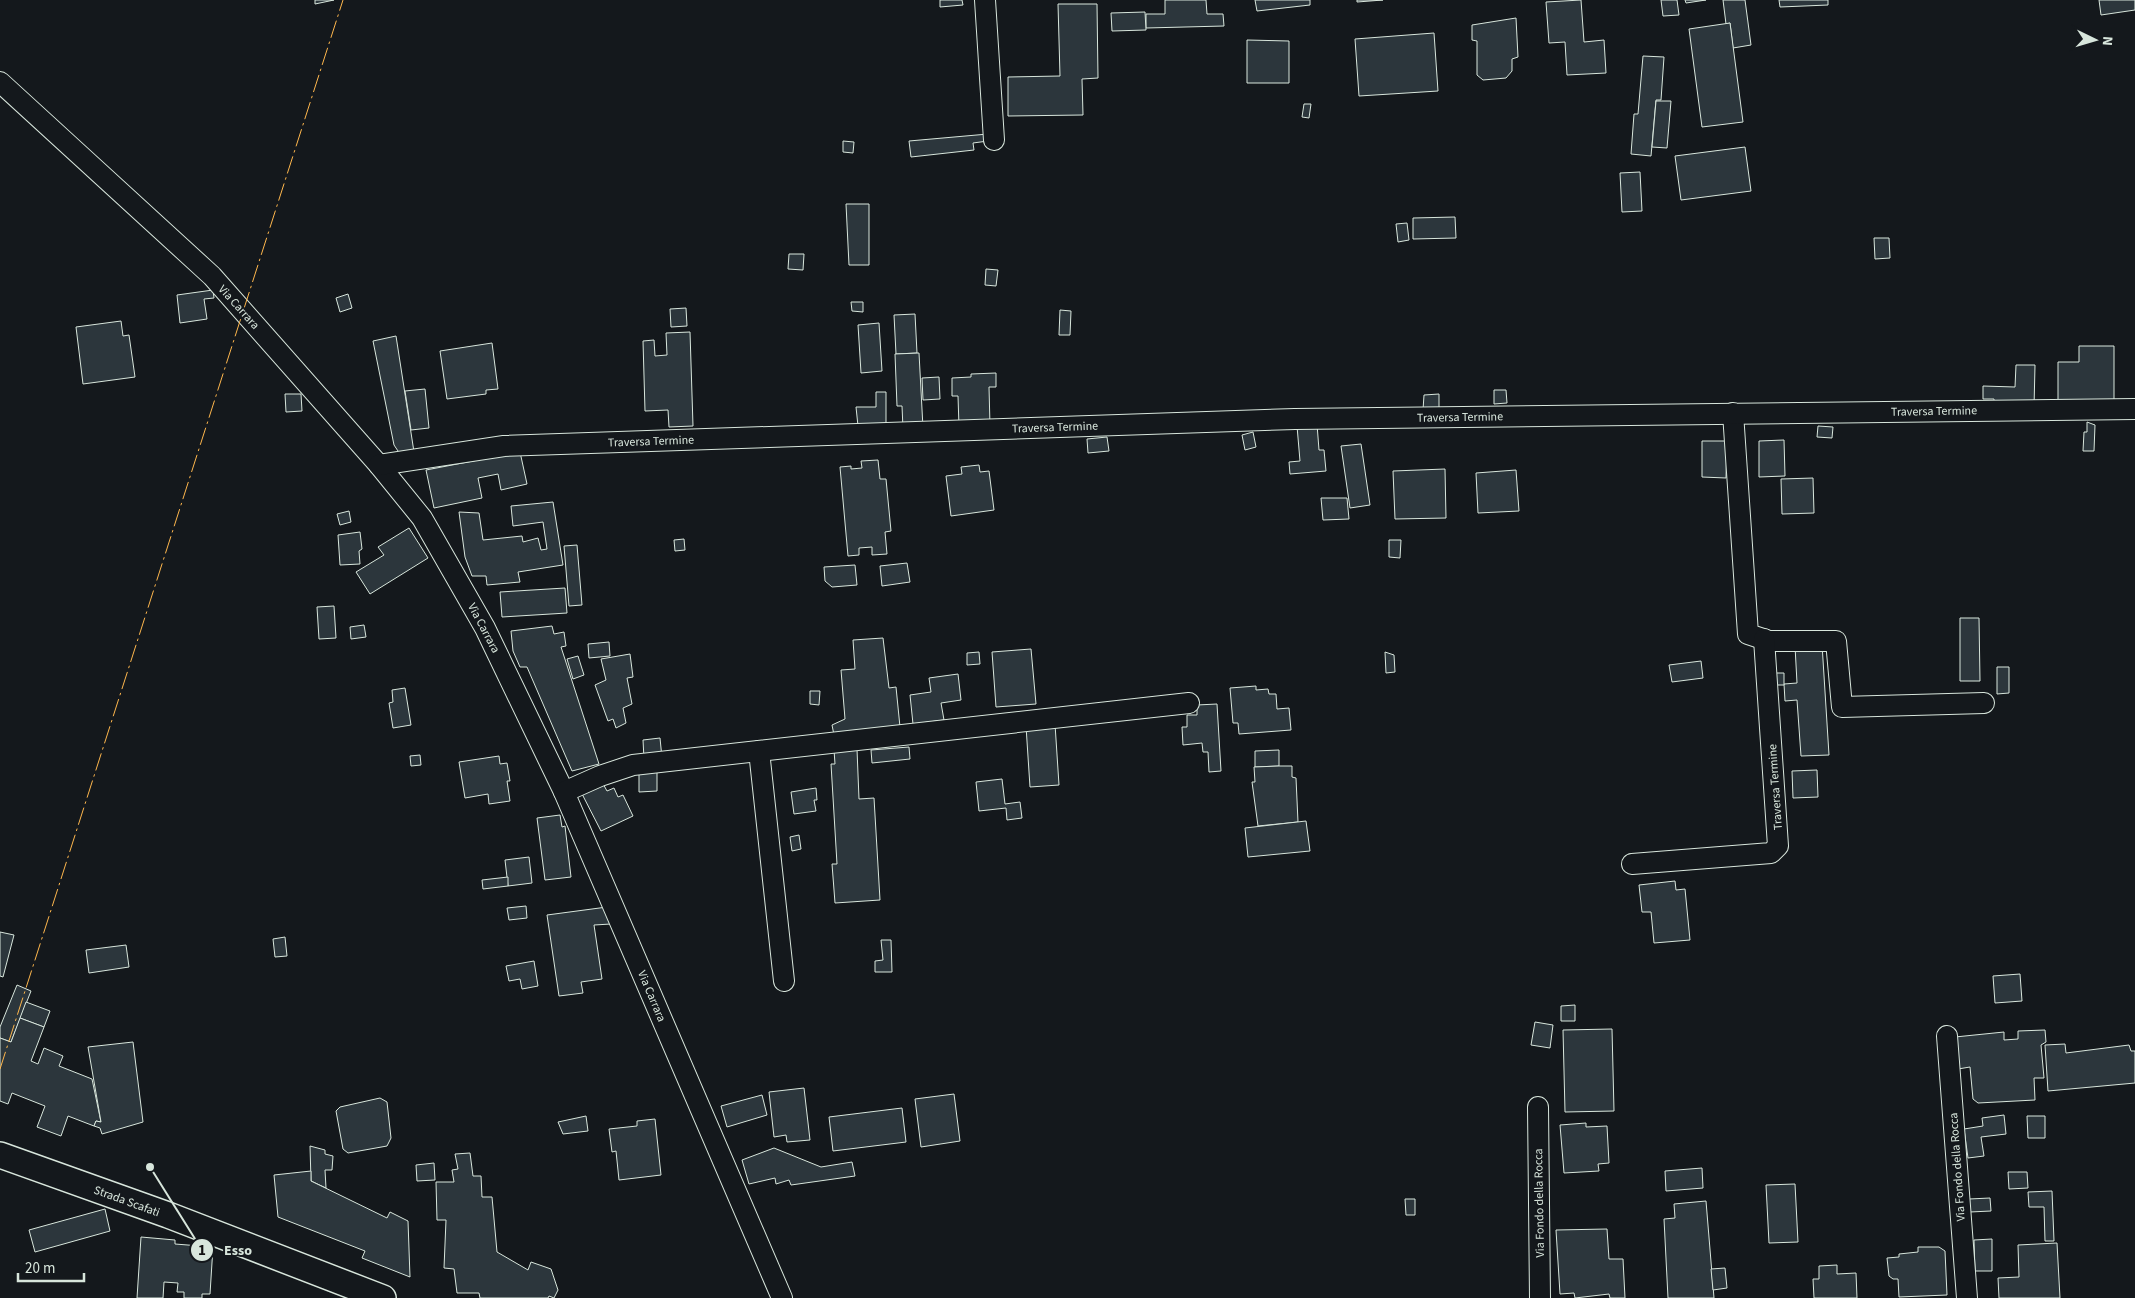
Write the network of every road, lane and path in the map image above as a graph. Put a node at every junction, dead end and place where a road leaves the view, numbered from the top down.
1 (985, 0) edge
2 (0, 82) edge
3 (994, 140) dead end
4 (2135, 409) edge
5 (1733, 413) junction
6 (379, 465) junction
7 (1764, 639) junction
8 (1189, 703) dead end
9 (1984, 703) dead end
10 (759, 751) junction
11 (564, 792) junction
12 (1632, 864) dead end
13 (784, 981) dead end
14 (1946, 1036) dead end
15 (1538, 1107) dead end
16 (0, 1155) edge
17 (372, 1295) edge
18 (782, 1298) edge
19 (1540, 1298) edge
20 (1967, 1298) edge

1 - 3 street
2 - 6 street, Via Carrara
4 - 5 street, Traversa Termine
5 - 6 street, Traversa Termine
5 - 7 street
6 - 11 street, Via Carrara
7 - 9 street
7 - 12 street, Traversa Termine
8 - 10 street
10 - 11 street
10 - 13 street
11 - 18 street, Via Carrara
14 - 20 street, Via Fondo della Rocca
15 - 19 street, Via Fondo della Rocca
16 - 17 street, Strada Scafati

